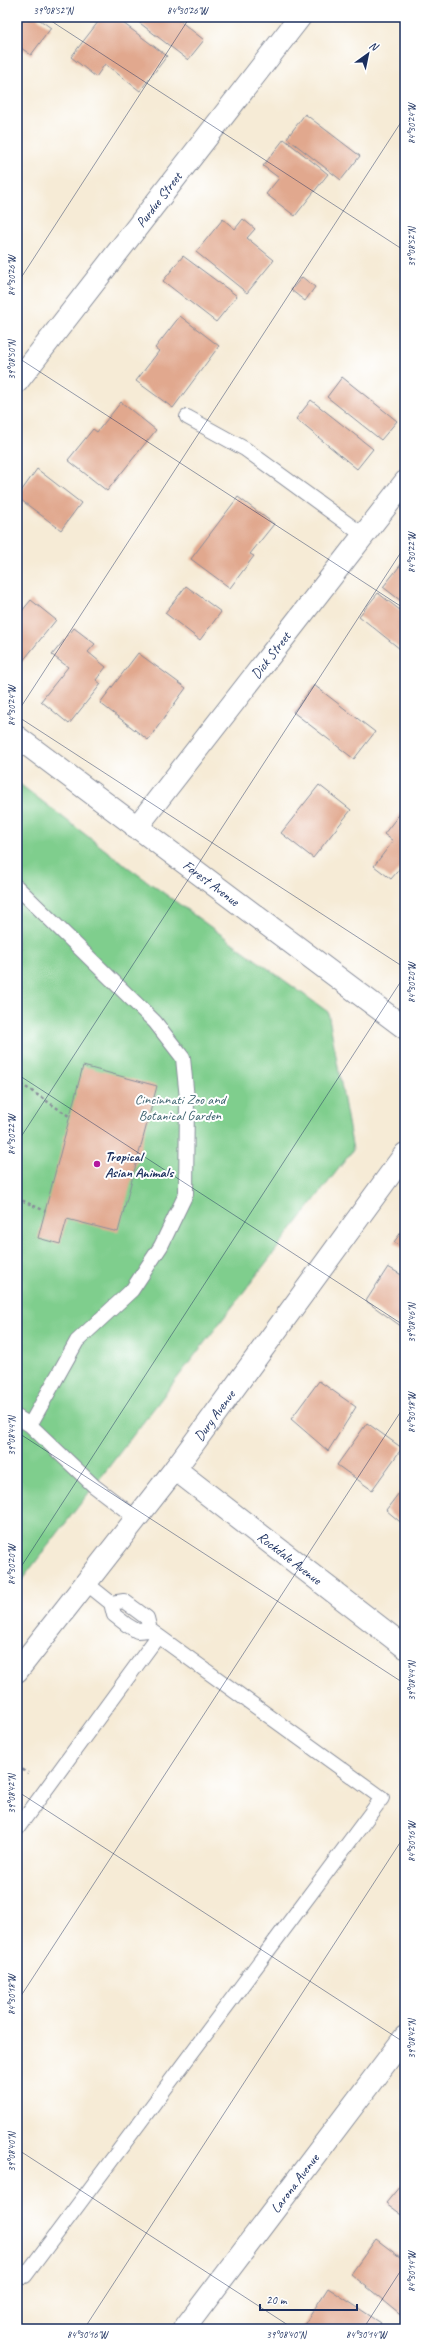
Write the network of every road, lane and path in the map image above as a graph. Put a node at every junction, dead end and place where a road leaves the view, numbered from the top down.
1 (300, 17) edge
2 (17, 382) edge
3 (187, 417) dead end
4 (405, 482) edge
5 (364, 535) junction
6 (17, 737) edge
7 (136, 828) junction
8 (17, 887) edge
9 (405, 1028) edge
10 (17, 1076) edge
11 (21, 1084) junction
12 (17, 1102) edge
13 (70, 1116) dead end
14 (405, 1154) edge
15 (17, 1198) edge
16 (45, 1211) dead end
17 (17, 1417) edge
18 (30, 1425) junction
19 (175, 1469) junction
20 (136, 1518) junction
21 (86, 1583) junction
22 (154, 1633) junction
23 (405, 1647) edge
24 (17, 1672) edge
25 (17, 1830) edge
26 (405, 2037) edge
27 (17, 2270) edge
28 (184, 2329) edge

1 - 2 street, Purdue Street
3 - 5 lane
4 - 5 street, Dick Street
5 - 7 street, Dick Street
6 - 7 street, Forest Avenue
7 - 9 street, Forest Avenue
8 - 18 lane
10 - 11 path
11 - 12 path
11 - 13 path
14 - 19 street, Dury Avenue
15 - 16 path
17 - 18 lane
18 - 20 lane
19 - 20 street, Dury Avenue
19 - 23 street, Rockdale Avenue
20 - 21 street, Dury Avenue
21 - 22 lane
21 - 24 street, Dury Avenue
22 - 25 lane
22 - 27 lane
26 - 28 street, Larona Avenue

